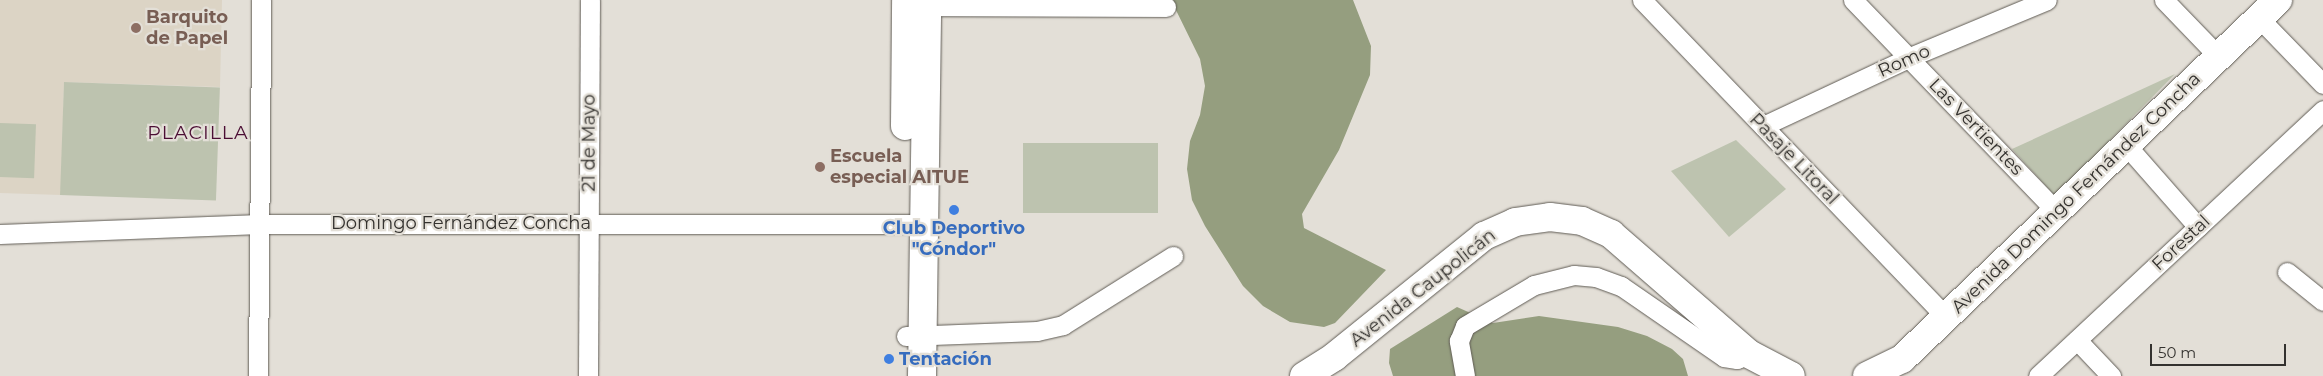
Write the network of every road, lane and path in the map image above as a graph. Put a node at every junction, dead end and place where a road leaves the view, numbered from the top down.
1 (260, 0) edge
2 (590, 0) edge
3 (1642, 0) edge
4 (1853, 0) edge
5 (2047, 0) edge
6 (2164, 0) edge
7 (916, 3) edge
8 (1166, 7) dead end
9 (2269, 9) edge
10 (1910, 57) junction
11 (2219, 57) junction
12 (2323, 84) edge
13 (2323, 110) edge
14 (1763, 126) junction
15 (2126, 145) junction
16 (2057, 212) junction
17 (588, 223) junction
18 (260, 224) junction
19 (913, 224) junction
20 (2198, 227) junction
21 (0, 234) edge
22 (1173, 256) dead end
23 (2287, 272) dead end
24 (2323, 301) edge
25 (1946, 317) junction
26 (914, 335) junction
27 (2077, 340) junction
28 (1893, 367) edge
29 (1771, 368) edge
30 (258, 376) edge
31 (588, 376) edge
32 (906, 376) edge
33 (922, 376) edge
34 (1304, 376) edge
35 (1465, 376) edge
36 (1867, 376) edge
37 (2038, 376) edge
38 (2111, 376) edge

1 - 18 street
2 - 17 street, 21 de Mayo
3 - 14 street, Pasaje Litoral
4 - 10 street, Las Vertientes
5 - 10 street, Romo
6 - 11 street
7 - 8 street
7 - 19 main road
9 - 11 main road, Avenida Domingo Fernández Concha
9 - 12 street
10 - 14 street, Romo
10 - 16 street, Las Vertientes
11 - 15 main road, Avenida Domingo Fernández Concha
13 - 20 street, Forestal
14 - 25 street, Pasaje Litoral
15 - 16 main road, Avenida Domingo Fernández Concha
15 - 20 street
16 - 25 main road, Avenida Domingo Fernández Concha
17 - 18 street, Domingo Fernández Concha
17 - 19 street, Domingo Fernández Concha
17 - 31 street, 21 de Mayo
18 - 21 street, Domingo Fernández Concha
18 - 30 street
19 - 26 main road
20 - 27 street, Forestal
22 - 26 street
23 - 24 street
25 - 28 main road, Avenida Domingo Fernández Concha
26 - 32 main road
26 - 33 main road
27 - 37 street, Forestal
27 - 38 street
28 - 36 main road, Avenida Domingo Fernández Concha
29 - 34 main road, Avenida Caupolicán
29 - 35 street

